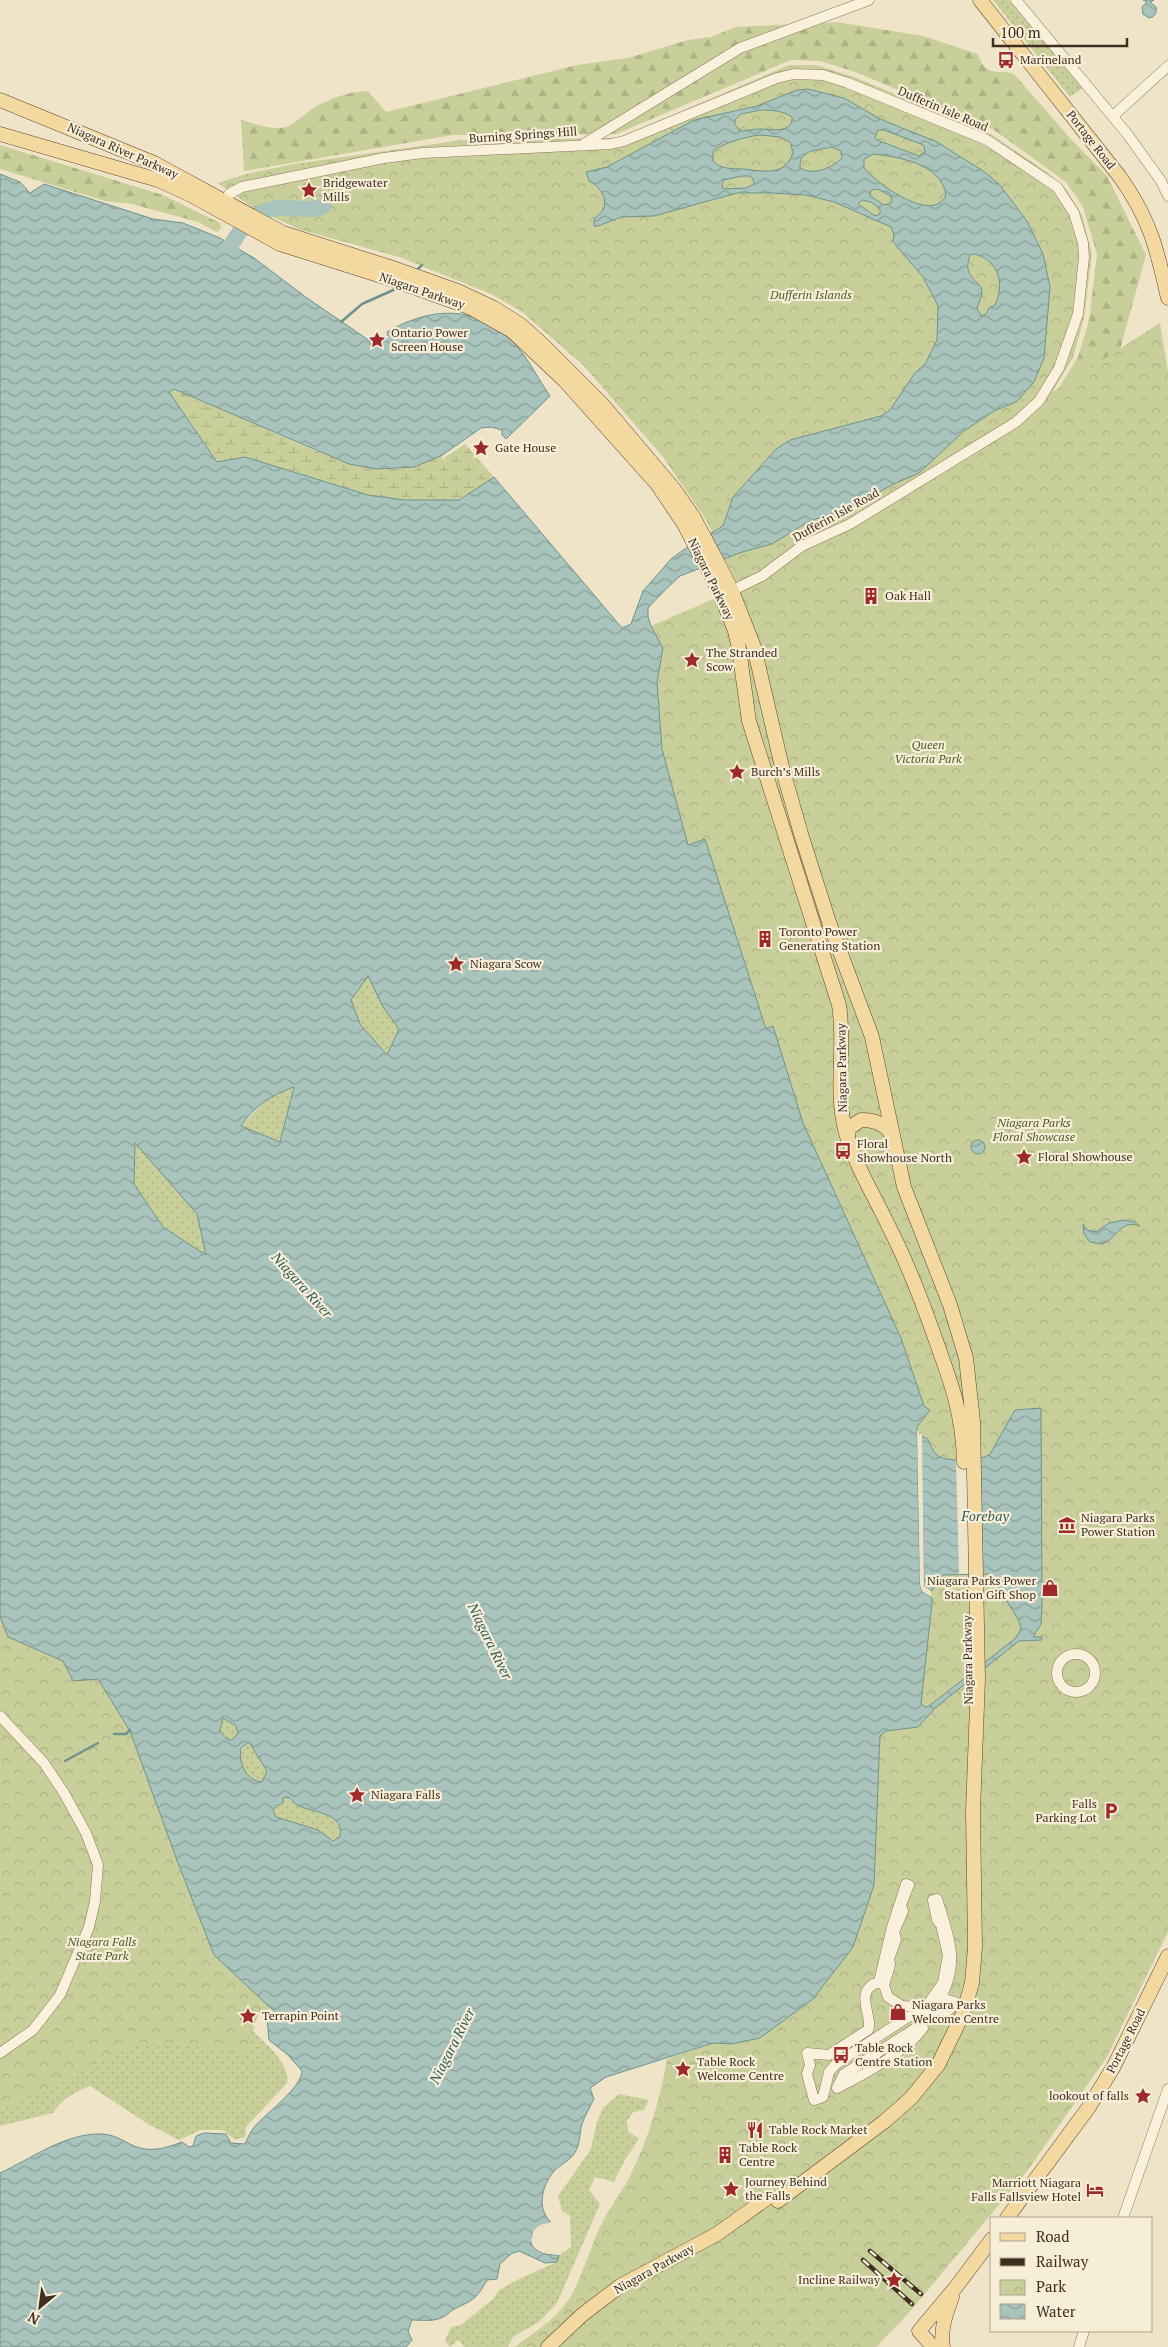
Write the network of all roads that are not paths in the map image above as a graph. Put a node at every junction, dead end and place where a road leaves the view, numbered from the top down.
1 (869, 0) edge
2 (980, 0) edge
3 (1016, 0) edge
4 (1168, 66) edge
5 (0, 100) edge
6 (1113, 116) junction
7 (0, 134) edge
8 (581, 146) junction
9 (1168, 196) edge
10 (228, 210) junction
11 (1168, 298) edge
12 (727, 593) junction
13 (892, 1137) junction
14 (848, 1138) junction
15 (969, 1456) junction
16 (0, 1716) edge
17 (1168, 1956) edge
18 (922, 2028) joint
19 (808, 2053) joint
20 (0, 2054) edge
21 (1168, 2089) edge
22 (772, 2200) junction
23 (1008, 2217) edge
24 (1123, 2217) edge
25 (990, 2242) edge
26 (956, 2287) junction
27 (1084, 2332) edge
28 (548, 2347) edge
29 (560, 2347) edge
30 (933, 2347) edge
31 (943, 2347) edge
32 (1080, 2347) edge

1 - 8 street, Burning Springs Hill
2 - 11 main road, Portage Road
3 - 6 street
4 - 6 street
5 - 10 main road, Niagara River Parkway
6 - 9 street
7 - 10 main road, Niagara Parkway
8 - 10 street, Burning Springs Hill
8 - 12 street, Dufferin Isle Road
10 - 12 main road, Niagara Parkway
12 - 13 main road, Niagara Parkway
12 - 14 main road, Niagara Parkway
13 - 14 main road
13 - 15 main road, Niagara Parkway
14 - 15 main road, Niagara Parkway
15 - 22 main road, Niagara Parkway
16 - 20 street
17 - 23 main road, Portage Road
18 - 18 street
19 - 19 street
21 - 24 street
22 - 28 main road, Niagara Parkway
22 - 29 main road, Niagara Parkway
25 - 26 main road
26 - 30 main road
26 - 31 main road
27 - 32 street

